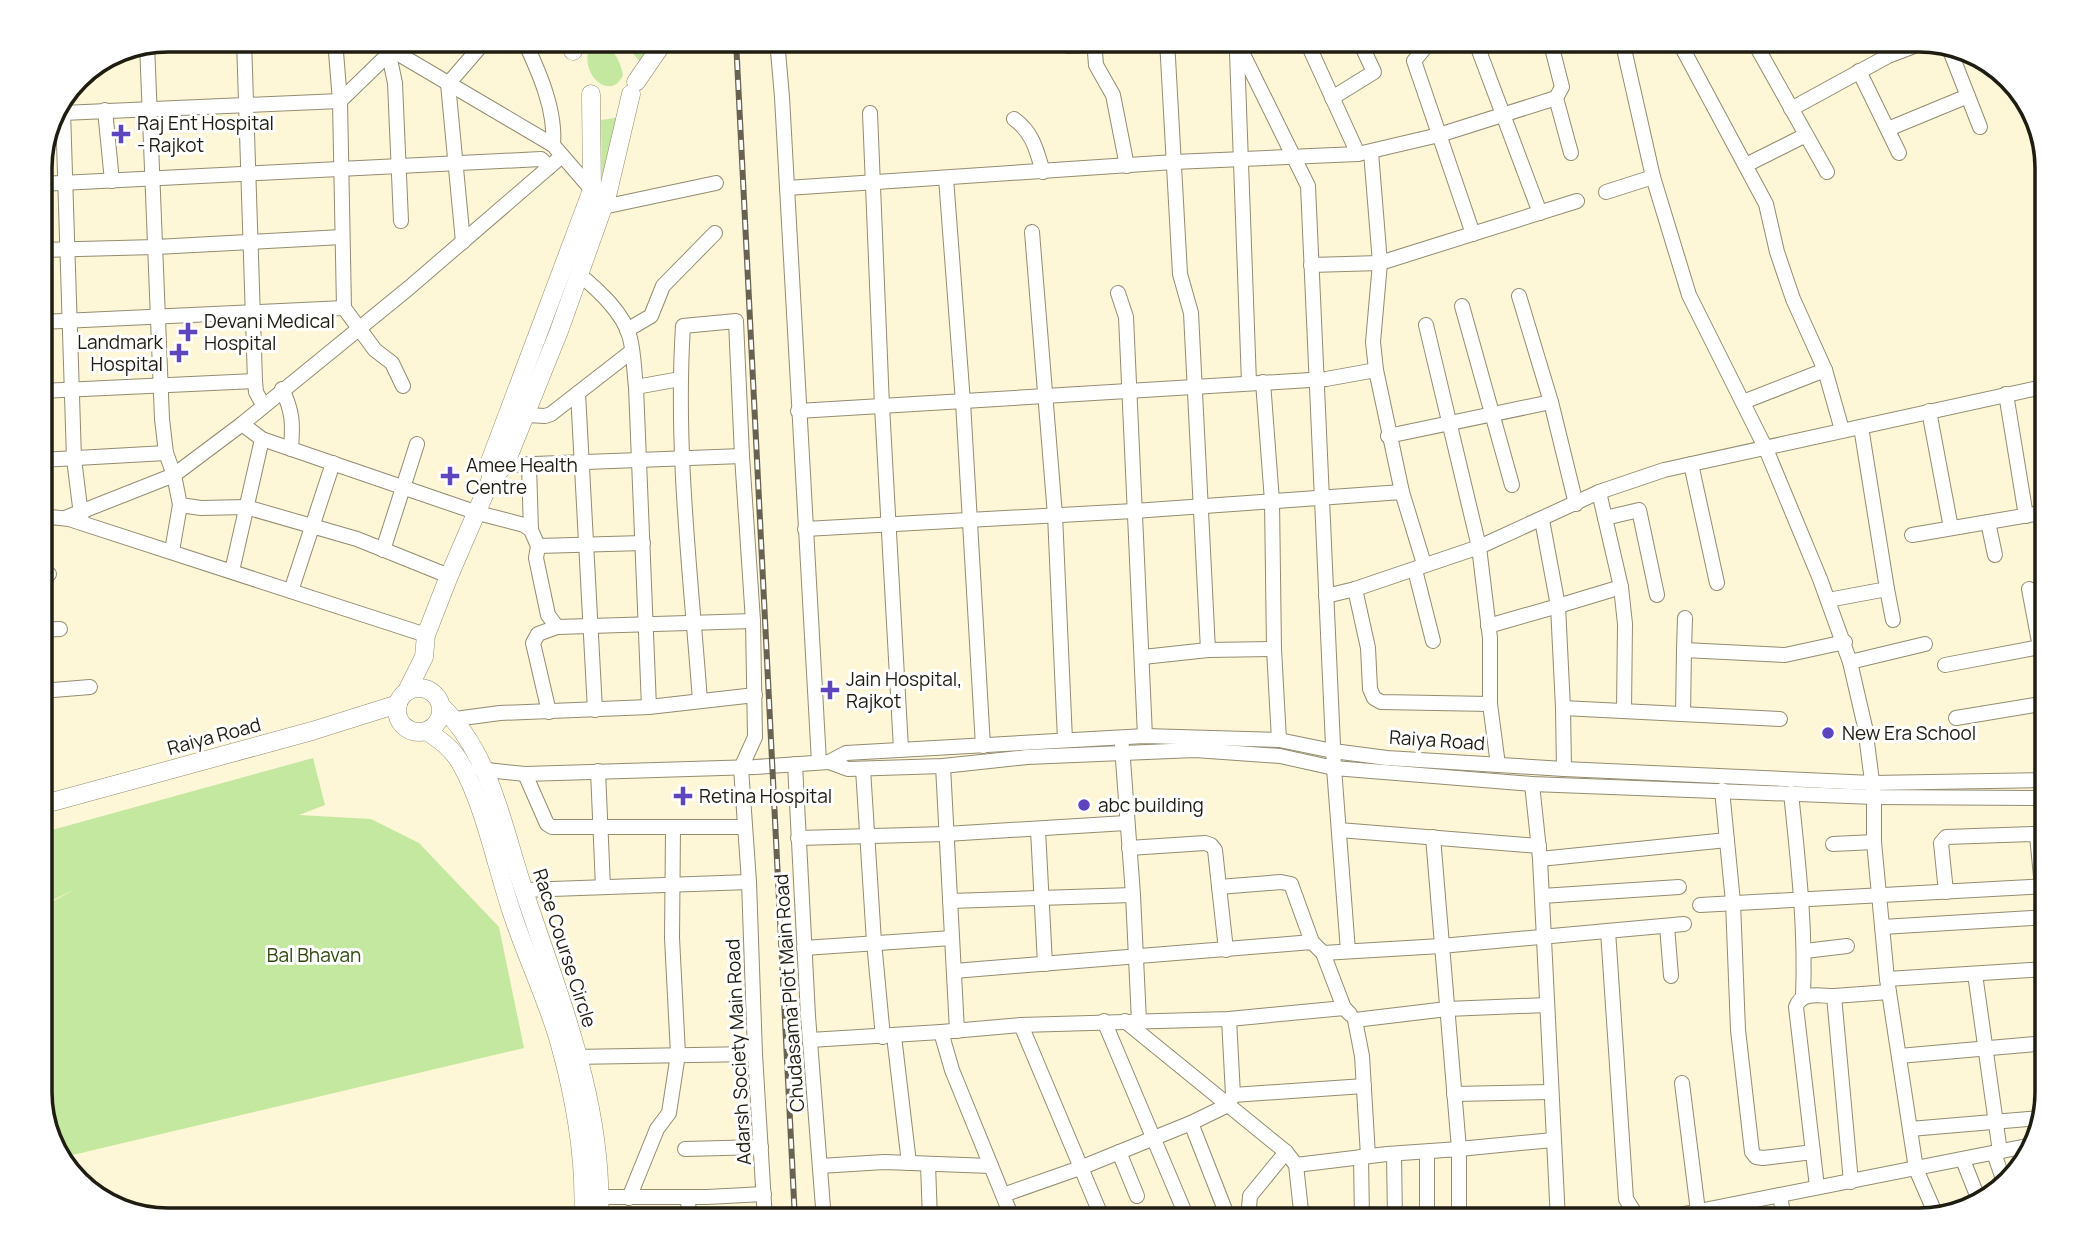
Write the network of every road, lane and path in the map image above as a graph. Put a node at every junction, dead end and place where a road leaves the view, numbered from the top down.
1 (245, 52) edge
2 (336, 52) edge
3 (392, 52) edge
4 (395, 52) edge
5 (400, 52) edge
6 (476, 52) edge
7 (530, 52) edge
8 (657, 52) edge
9 (778, 52) edge
10 (1095, 52) edge
11 (1168, 52) edge
12 (1234, 52) edge
13 (1238, 52) edge
14 (1311, 52) edge
15 (1365, 52) edge
16 (1422, 52) edge
17 (1480, 52) edge
18 (1553, 52) edge
19 (1625, 52) edge
20 (1685, 52) edge
21 (1760, 52) edge
22 (1899, 52) edge
23 (147, 55) edge
24 (1953, 57) edge
25 (1859, 71) junction
26 (448, 84) junction
27 (591, 94) dead end
28 (1968, 96) junction
29 (1332, 98) junction
30 (1556, 98) junction
31 (340, 101) junction
32 (247, 104) junction
33 (149, 108) junction
34 (1791, 108) junction
35 (104, 110) junction
36 (67, 112) edge
37 (870, 113) dead end
38 (1504, 114) junction
39 (63, 119) edge
40 (1014, 120) dead end
41 (1980, 127) dead end
42 (1888, 129) junction
43 (1439, 135) junction
44 (1806, 135) junction
45 (557, 150) junction
46 (1364, 153) junction
47 (1571, 153) dead end
48 (1899, 153) dead end
49 (1293, 156) junction
50 (1242, 159) junction
51 (457, 163) junction
52 (1174, 163) junction
53 (1746, 165) junction
54 (399, 166) junction
55 (1127, 166) junction
56 (550, 167) junction
57 (342, 169) junction
58 (1826, 172) dead end
59 (1043, 173) junction
60 (248, 174) junction
61 (1653, 177) junction
62 (946, 178) junction
63 (154, 179) junction
64 (112, 181) junction
65 (53, 183) edge
66 (65, 183) junction
67 (716, 183) dead end
68 (874, 183) junction
69 (787, 188) junction
70 (1605, 192) dead end
71 (601, 198) junction
72 (1577, 201) dead end
73 (1540, 213) junction
74 (401, 221) dead end
75 (1032, 232) dead end
76 (715, 233) dead end
77 (1473, 234) junction
78 (342, 237) junction
79 (250, 241) junction
80 (463, 242) junction
81 (156, 247) junction
82 (53, 250) edge
83 (68, 251) junction
84 (1380, 264) junction
85 (1311, 265) junction
86 (579, 274) junction
87 (1118, 293) dead end
88 (1519, 296) dead end
89 (1462, 306) dead end
90 (344, 308) junction
91 (253, 311) junction
92 (159, 315) junction
93 (70, 321) junction
94 (53, 322) edge
95 (1426, 325) dead end
96 (360, 327) junction
97 (627, 330) junction
98 (632, 351) junction
99 (1376, 370) junction
100 (1825, 370) junction
101 (680, 379) junction
102 (1317, 379) junction
103 (255, 381) junction
104 (1256, 383) junction
105 (162, 385) junction
106 (403, 386) dead end
107 (636, 387) junction
108 (1195, 387) junction
109 (71, 389) junction
110 (282, 389) junction
111 (2034, 389) edge
112 (53, 390) edge
113 (1130, 391) junction
114 (578, 393) junction
115 (2007, 394) junction
116 (1045, 397) junction
117 (963, 402) junction
118 (1551, 402) junction
119 (1743, 402) junction
120 (263, 405) junction
121 (882, 406) junction
122 (798, 411) junction
123 (1929, 411) junction
124 (1492, 414) junction
125 (527, 415) junction
126 (1449, 422) junction
127 (242, 424) junction
128 (1861, 427) junction
129 (1843, 430) junction
130 (1388, 436) junction
131 (262, 439) junction
132 (417, 444) dead end
133 (291, 449) junction
134 (1766, 449) junction
135 (166, 453) junction
136 (741, 456) junction
137 (74, 458) junction
138 (53, 459) edge
139 (680, 459) junction
140 (639, 460) junction
141 (333, 463) junction
142 (581, 464) junction
143 (1691, 464) junction
144 (505, 465) junction
145 (529, 466) junction
146 (174, 475) junction
147 (491, 480) junction
148 (1512, 485) dead end
149 (403, 488) junction
150 (1402, 492) junction
151 (1599, 492) junction
152 (1321, 499) junction
153 (1272, 501) junction
154 (1576, 504) junction
155 (180, 505) junction
156 (1200, 506) junction
157 (246, 507) junction
158 (1134, 511) junction
159 (478, 513) junction
160 (2034, 514) edge
161 (1055, 515) junction
162 (2026, 516) junction
163 (53, 517) edge
164 (82, 517) junction
165 (1605, 518) junction
166 (970, 519) junction
167 (1542, 520) junction
168 (1989, 522) junction
169 (889, 523) junction
170 (311, 526) junction
171 (1951, 528) junction
172 (805, 529) junction
173 (531, 530) junction
174 (1912, 535) dead end
175 (643, 543) junction
176 (538, 545) junction
177 (586, 545) junction
178 (1479, 547) junction
179 (383, 550) junction
180 (172, 551) junction
181 (1995, 555) dead end
182 (1420, 567) junction
183 (232, 571) junction
184 (449, 576) junction
185 (1717, 583) dead end
186 (1621, 587) junction
187 (1355, 589) junction
188 (1886, 589) junction
189 (2029, 589) dead end
190 (291, 591) junction
191 (1657, 595) dead end
192 (1326, 596) junction
193 (1828, 600) junction
194 (1558, 606) junction
195 (1685, 618) dead end
196 (2034, 618) edge
197 (1893, 620) dead end
198 (753, 621) junction
199 (695, 624) junction
200 (646, 626) junction
201 (1488, 626) junction
202 (557, 627) junction
203 (591, 627) junction
204 (53, 629) edge
205 (60, 629) dead end
206 (426, 635) junction
207 (1433, 641) dead end
208 (1844, 642) junction
209 (1925, 644) dead end
210 (2035, 648) edge
211 (1274, 649) junction
212 (1208, 650) junction
213 (1684, 650) junction
214 (424, 657) junction
215 (1143, 657) junction
216 (1850, 662) junction
217 (1945, 665) dead end
218 (90, 688) dead end
219 (53, 690) edge
220 (755, 695) junction
221 (403, 697) junction
222 (438, 701) junction
223 (700, 701) junction
224 (1490, 704) junction
225 (2035, 705) edge
226 (649, 708) junction
227 (1563, 708) junction
228 (594, 710) junction
229 (1623, 710) junction
230 (549, 712) junction
231 (1683, 713) junction
232 (1956, 718) dead end
233 (455, 719) junction
234 (1780, 719) dead end
235 (427, 730) junction
236 (1145, 736) junction
237 (1122, 737) junction
238 (1065, 740) junction
239 (1279, 740) junction
240 (983, 746) junction
241 (901, 749) junction
242 (1333, 751) junction
243 (1122, 753) junction
244 (460, 761) junction
245 (824, 762) junction
246 (795, 764) junction
247 (943, 765) junction
248 (1498, 765) junction
249 (741, 768) junction
250 (1334, 768) junction
251 (863, 769) junction
252 (1564, 769) junction
253 (486, 771) junction
254 (598, 771) junction
255 (525, 774) junction
256 (2035, 781) edge
257 (1532, 784) junction
258 (1722, 790) junction
259 (1873, 790) junction
260 (1791, 793) junction
261 (2035, 797) edge
262 (53, 802) edge
263 (1126, 822) junction
264 (745, 827) junction
265 (601, 828) junction
266 (673, 828) junction
267 (1038, 830) junction
268 (1339, 830) junction
269 (946, 834) junction
270 (2035, 835) edge
271 (867, 836) junction
272 (798, 838) junction
273 (1433, 838) junction
274 (1727, 840) junction
275 (1874, 842) junction
276 (1833, 845) dead end
277 (1129, 848) junction
278 (1539, 853) junction
279 (749, 882) junction
280 (674, 884) junction
281 (603, 887) junction
282 (1220, 887) junction
283 (1679, 887) dead end
284 (2035, 887) edge
285 (524, 890) junction
286 (1946, 892) junction
287 (1133, 895) junction
288 (1542, 895) junction
289 (1879, 896) junction
290 (1042, 898) junction
291 (1802, 899) junction
292 (950, 901) junction
293 (1733, 902) junction
294 (1700, 905) dead end
295 (2032, 918) dead end
296 (1684, 924) dead end
297 (1667, 926) junction
298 (1882, 927) junction
299 (1608, 931) junction
300 (1544, 936) junction
301 (952, 938) junction
302 (874, 942) junction
303 (1312, 942) junction
304 (1441, 946) junction
305 (1847, 946) dead end
306 (804, 948) junction
307 (1226, 950) junction
308 (1348, 951) junction
309 (1805, 951) junction
310 (1323, 953) junction
311 (1135, 958) junction
312 (1045, 964) junction
313 (2035, 970) edge
314 (954, 971) junction
315 (1975, 974) junction
316 (1671, 976) dead end
317 (1888, 986) junction
318 (1803, 996) junction
319 (1834, 996) junction
320 (1547, 1005) junction
321 (1344, 1008) junction
322 (1447, 1009) junction
323 (1229, 1019) junction
324 (1355, 1020) junction
325 (1104, 1021) junction
326 (1132, 1021) junction
327 (1021, 1025) junction
328 (957, 1031) junction
329 (941, 1032) junction
330 (888, 1036) junction
331 (810, 1040) junction
332 (2035, 1044) edge
333 (1985, 1049) junction
334 (678, 1054) junction
335 (755, 1054) junction
336 (1899, 1056) junction
337 (570, 1058) junction
338 (1682, 1083) dead end
339 (1364, 1086) junction
340 (1550, 1092) junction
341 (1454, 1094) junction
342 (1231, 1100) junction
343 (2032, 1119) edge
344 (1994, 1122) junction
345 (1191, 1123) junction
346 (1910, 1129) junction
347 (1153, 1138) junction
348 (1553, 1140) junction
349 (761, 1147) junction
350 (685, 1149) dead end
351 (1459, 1149) junction
352 (2019, 1150) edge
353 (1119, 1152) junction
354 (1286, 1152) junction
355 (1427, 1152) junction
356 (1813, 1152) junction
357 (1997, 1153) junction
358 (1394, 1154) junction
359 (1365, 1157) junction
360 (1963, 1160) junction
361 (909, 1163) junction
362 (928, 1164) junction
363 (1296, 1165) junction
364 (820, 1166) junction
365 (991, 1166) junction
366 (1080, 1168) junction
367 (1916, 1169) junction
368 (2002, 1173) edge
369 (1851, 1182) junction
370 (1817, 1187) junction
371 (1976, 1193) edge
372 (764, 1194) junction
373 (1003, 1195) junction
374 (1780, 1195) junction
375 (1137, 1196) dead end
376 (600, 1197) junction
377 (688, 1197) junction
378 (629, 1198) junction
379 (1933, 1207) edge
380 (584, 1208) edge
381 (600, 1208) edge
382 (688, 1208) edge
383 (765, 1208) edge
384 (823, 1208) edge
385 (930, 1208) edge
386 (1008, 1208) edge
387 (1097, 1208) edge
388 (1183, 1208) edge
389 (1224, 1208) edge
390 (1249, 1208) edge
391 (1301, 1208) edge
392 (1363, 1208) edge
393 (1395, 1208) edge
394 (1427, 1208) edge
395 (1459, 1208) edge
396 (1557, 1208) edge
397 (1632, 1208) edge
398 (1706, 1208) edge
399 (1727, 1208) edge
400 (1782, 1208) edge

1 - 32 street
2 - 31 street
3 - 31 street
4 - 54 street
5 - 26 street
6 - 26 street
7 - 45 street
8 - 71 main road
9 - 69 street
10 - 55 street
11 - 52 street
12 - 50 street
13 - 49 street
14 - 29 street
15 - 29 street
16 - 43 street
17 - 38 street
18 - 30 street
19 - 61 street
20 - 53 street
21 - 34 street
22 - 25 street
23 - 33 street
24 - 28 street
25 - 34 street
25 - 42 street
26 - 45 street
26 - 51 street
27 - 71 main road
28 - 41 street
28 - 42 street
29 - 46 street
30 - 38 street
30 - 47 street
31 - 32 street
31 - 57 street
32 - 33 street
32 - 60 street
33 - 35 street
33 - 63 street
34 - 44 street
35 - 36 street
35 - 64 street
37 - 68 street
38 - 43 street
38 - 73 street
39 - 66 street
40 - 59 street
42 - 48 street
43 - 46 street
43 - 77 street
44 - 53 street
44 - 58 street
45 - 56 street
45 - 71 street
46 - 49 street
46 - 84 street
49 - 50 street
49 - 85 street
50 - 52 street
50 - 104 street
51 - 54 street
51 - 56 street
51 - 80 street
52 - 55 street
52 - 108 street
53 - 100 street
54 - 57 street
54 - 74 street
55 - 59 street
56 - 80 street
57 - 60 street
57 - 78 street
59 - 62 street
60 - 63 street
60 - 79 street
61 - 70 street
61 - 119 street
62 - 68 street
62 - 117 street
63 - 64 street
63 - 81 street
64 - 66 street
65 - 66 street
66 - 83 street
67 - 71 street
68 - 69 street
68 - 121 street
69 - 122 street
71 - 86 main road
71 - 147 main road
72 - 73 street
73 - 77 street
75 - 116 street
76 - 97 street
77 - 84 street
78 - 79 street
78 - 90 street
79 - 81 street
79 - 91 street
80 - 96 street
81 - 83 street
81 - 92 street
82 - 83 street
83 - 93 street
84 - 85 street
84 - 99 street
85 - 102 street
86 - 97 street
86 - 125 main road
87 - 113 street
88 - 118 street
89 - 124 street
90 - 91 street
90 - 96 street
91 - 92 street
91 - 103 street
92 - 93 street
92 - 105 street
93 - 94 street
93 - 109 street
95 - 126 street
96 - 106 street
96 - 110 street
97 - 98 street
98 - 107 street
98 - 114 street
99 - 102 street
99 - 130 street
100 - 119 street
100 - 129 street
101 - 107 street
101 - 136 street
101 - 139 street
102 - 104 street
102 - 152 street
103 - 105 street
103 - 120 street
104 - 108 street
104 - 153 street
105 - 109 street
105 - 135 street
107 - 140 street
108 - 113 street
108 - 156 street
109 - 112 street
109 - 137 street
110 - 120 street
110 - 133 street
111 - 115 street
113 - 116 street
113 - 158 street
114 - 125 street
114 - 142 street
115 - 123 street
115 - 162 street
116 - 117 street
116 - 161 street
117 - 121 street
117 - 166 street
118 - 124 street
118 - 154 street
119 - 134 street
120 - 127 street
121 - 122 street
121 - 169 street
122 - 172 street
123 - 128 street
123 - 171 street
124 - 126 street
124 - 148 street
125 - 144 main road
126 - 130 street
126 - 178 street
127 - 131 street
127 - 146 street
128 - 129 street
128 - 188 street
129 - 134 street
130 - 150 street
131 - 133 street
131 - 157 street
132 - 149 street
133 - 141 street
134 - 143 street
134 - 193 street
135 - 137 street
135 - 146 street
136 - 139 street
136 - 198 street
137 - 138 street
137 - 164 street
139 - 140 street
139 - 199 street
140 - 142 street
140 - 175 street
141 - 149 street
141 - 170 street
142 - 145 street
142 - 177 street
143 - 151 street
143 - 185 street
144 - 145 street
144 - 147 main road
145 - 173 street
146 - 155 street
146 - 164 street
147 - 159 main road
149 - 159 street
149 - 179 street
150 - 152 street
150 - 182 street
151 - 154 street
151 - 165 street
152 - 153 street
152 - 192 street
153 - 156 street
153 - 211 street
154 - 167 street
155 - 157 street
155 - 180 street
156 - 158 street
156 - 212 street
157 - 170 street
157 - 183 street
158 - 161 street
158 - 215 street
159 - 173 street
159 - 184 main road
160 - 162 street
161 - 166 street
161 - 238 street
162 - 168 street
163 - 164 street
164 - 180 street
165 - 186 street
165 - 191 street
166 - 169 street
166 - 240 street
167 - 178 street
167 - 194 street
168 - 171 street
168 - 181 street
169 - 172 street
169 - 241 street
170 - 179 street
170 - 190 street
171 - 174 street
172 - 245 street
173 - 176 street
175 - 177 street
175 - 200 street
176 - 177 street
176 - 202 street
177 - 203 street
178 - 182 street
178 - 201 street
179 - 184 street
180 - 183 street
182 - 187 street
182 - 207 street
183 - 190 street
184 - 206 main road
186 - 194 street
186 - 229 street
187 - 192 street
187 - 224 street
188 - 193 street
188 - 197 street
189 - 196 street
190 - 206 street
192 - 242 street
193 - 208 street
194 - 201 street
194 - 227 street
195 - 213 street
198 - 199 street
198 - 220 street
199 - 200 street
199 - 223 street
200 - 203 street
200 - 226 street
201 - 224 street
202 - 203 street
202 - 230 street
203 - 228 street
204 - 205 street
206 - 214 main road
208 - 213 street
208 - 216 street
209 - 216 street
210 - 217 street
211 - 212 street
211 - 239 street
212 - 215 street
213 - 231 street
214 - 221 main road
214 - 222 main road
215 - 236 street
216 - 259 street
218 - 219 street
220 - 223 street
220 - 249 street
221 - 222 main road
221 - 235 main road
221 - 262 main road, Raiya Road
222 - 233 main road, Race Course Circle
222 - 235 main road
223 - 226 street
224 - 248 street
225 - 232 street
226 - 228 street
227 - 229 street
227 - 252 street
228 - 230 street
229 - 231 street
230 - 233 street
231 - 234 street
233 - 253 main road, Race Course Circle
235 - 244 main road, Race Course Circle
236 - 237 street, Raiya Road
236 - 239 street, Raiya Road
237 - 238 street, Raiya Road
237 - 243 street
238 - 240 street, Raiya Road
239 - 242 street, Raiya Road
240 - 241 street, Raiya Road
241 - 245 street, Raiya Road
242 - 248 street, Raiya Road
242 - 250 street
243 - 247 street, Raiya Road
243 - 250 street, Raiya Road
243 - 263 street
244 - 253 street, Raiya Road
244 - 337 main road, Race Course Circle
245 - 246 street, Raiya Road
245 - 251 street, Raiya Road
246 - 249 street, Raiya Road
246 - 272 street, Chudasama Plot Main Road
247 - 251 street, Raiya Road
247 - 269 street
248 - 252 street, Raiya Road
249 - 254 street, Raiya Road
249 - 264 street, Adarsh Society Main Road
250 - 257 street, Raiya Road
250 - 268 street
251 - 271 street
252 - 259 street, Raiya Road
253 - 255 street, Raiya Road
253 - 285 main road, Race Course Circle
254 - 255 street, Raiya Road
254 - 265 street
255 - 265 street
256 - 259 street, Raiya Road
257 - 258 street, Raiya Road
257 - 278 street
258 - 260 street, Raiya Road
258 - 274 street
259 - 260 street, Raiya Road
259 - 261 street, Raiya Road
259 - 275 street
260 - 291 street
263 - 267 street
263 - 277 street
264 - 266 street
264 - 279 street, Adarsh Society Main Road
265 - 266 street
265 - 281 street
266 - 280 street
267 - 269 street
267 - 290 street
268 - 273 street
268 - 308 street
269 - 271 street
269 - 292 street
270 - 286 street
271 - 272 street
271 - 302 street
272 - 306 street, Chudasama Plot Main Road
273 - 278 street
273 - 304 street
274 - 278 street
274 - 293 street
275 - 276 street
275 - 289 street
277 - 282 street
277 - 287 street
278 - 288 street
279 - 280 street
279 - 335 street, Adarsh Society Main Road
280 - 281 street
280 - 334 street
281 - 285 street
282 - 303 street
282 - 307 street
283 - 288 street
284 - 286 street
285 - 337 main road, Race Course Circle
286 - 289 street
287 - 290 street
287 - 311 street
288 - 300 street
289 - 291 street
289 - 298 street
290 - 292 street
290 - 312 street
291 - 293 street
291 - 309 street
292 - 301 street
293 - 294 street
293 - 356 street
295 - 298 street
296 - 297 street
297 - 299 street
297 - 316 street
298 - 317 street
299 - 300 street
299 - 397 street
300 - 304 street
300 - 320 street
301 - 302 street
301 - 314 street
302 - 306 street
302 - 330 street
303 - 307 street
303 - 310 street
304 - 308 street
304 - 322 street
305 - 309 street
306 - 331 street, Chudasama Plot Main Road
307 - 311 street
308 - 310 street
309 - 318 street
310 - 321 street
311 - 312 street
311 - 326 street
312 - 314 street
313 - 315 street
314 - 328 street
315 - 317 street
315 - 333 street
317 - 319 street
317 - 336 street
318 - 319 street
318 - 356 street
319 - 369 street
320 - 322 street
320 - 340 street
321 - 323 street
321 - 324 street
322 - 324 street
322 - 341 street
323 - 326 street
323 - 342 street
324 - 339 street
325 - 326 street
325 - 327 street
325 - 347 street
326 - 342 street
327 - 328 street
327 - 366 street
328 - 329 street
329 - 330 street
329 - 365 street
330 - 331 street
330 - 361 street
331 - 364 street, Chudasama Plot Main Road
332 - 333 street
333 - 336 street
333 - 344 street
334 - 335 street
334 - 337 street
334 - 378 street
335 - 349 street, Adarsh Society Main Road
336 - 346 street
337 - 376 main road, Race Course Circle
337 - 380 main road, Race Course Circle
338 - 398 street
339 - 342 street
339 - 359 street
340 - 341 street
340 - 348 street
341 - 351 street
342 - 345 street
342 - 354 street
343 - 344 street
344 - 346 street
344 - 357 street
345 - 347 street
345 - 389 street
346 - 367 street
347 - 353 street
347 - 388 street
348 - 351 street
348 - 396 street
349 - 350 street
349 - 372 street, Adarsh Society Main Road
351 - 355 street
351 - 395 street
352 - 357 street
353 - 366 street
353 - 375 street
354 - 363 street
354 - 390 street
355 - 358 street
355 - 394 street
356 - 370 street
357 - 360 street
357 - 368 street
358 - 359 street
358 - 393 street
359 - 363 street
359 - 392 street
360 - 367 street
360 - 371 street
361 - 362 street
361 - 364 street
362 - 365 street
362 - 385 street
363 - 391 street
364 - 384 street, Chudasama Plot Main Road
365 - 373 street
366 - 373 street
366 - 387 street
367 - 369 street
367 - 379 street
369 - 370 street
370 - 374 street
372 - 377 street
372 - 383 street, Adarsh Society Main Road
373 - 386 street
374 - 399 street
374 - 400 street
376 - 378 street
376 - 381 main road, Race Course Circle
377 - 378 street
377 - 382 street

